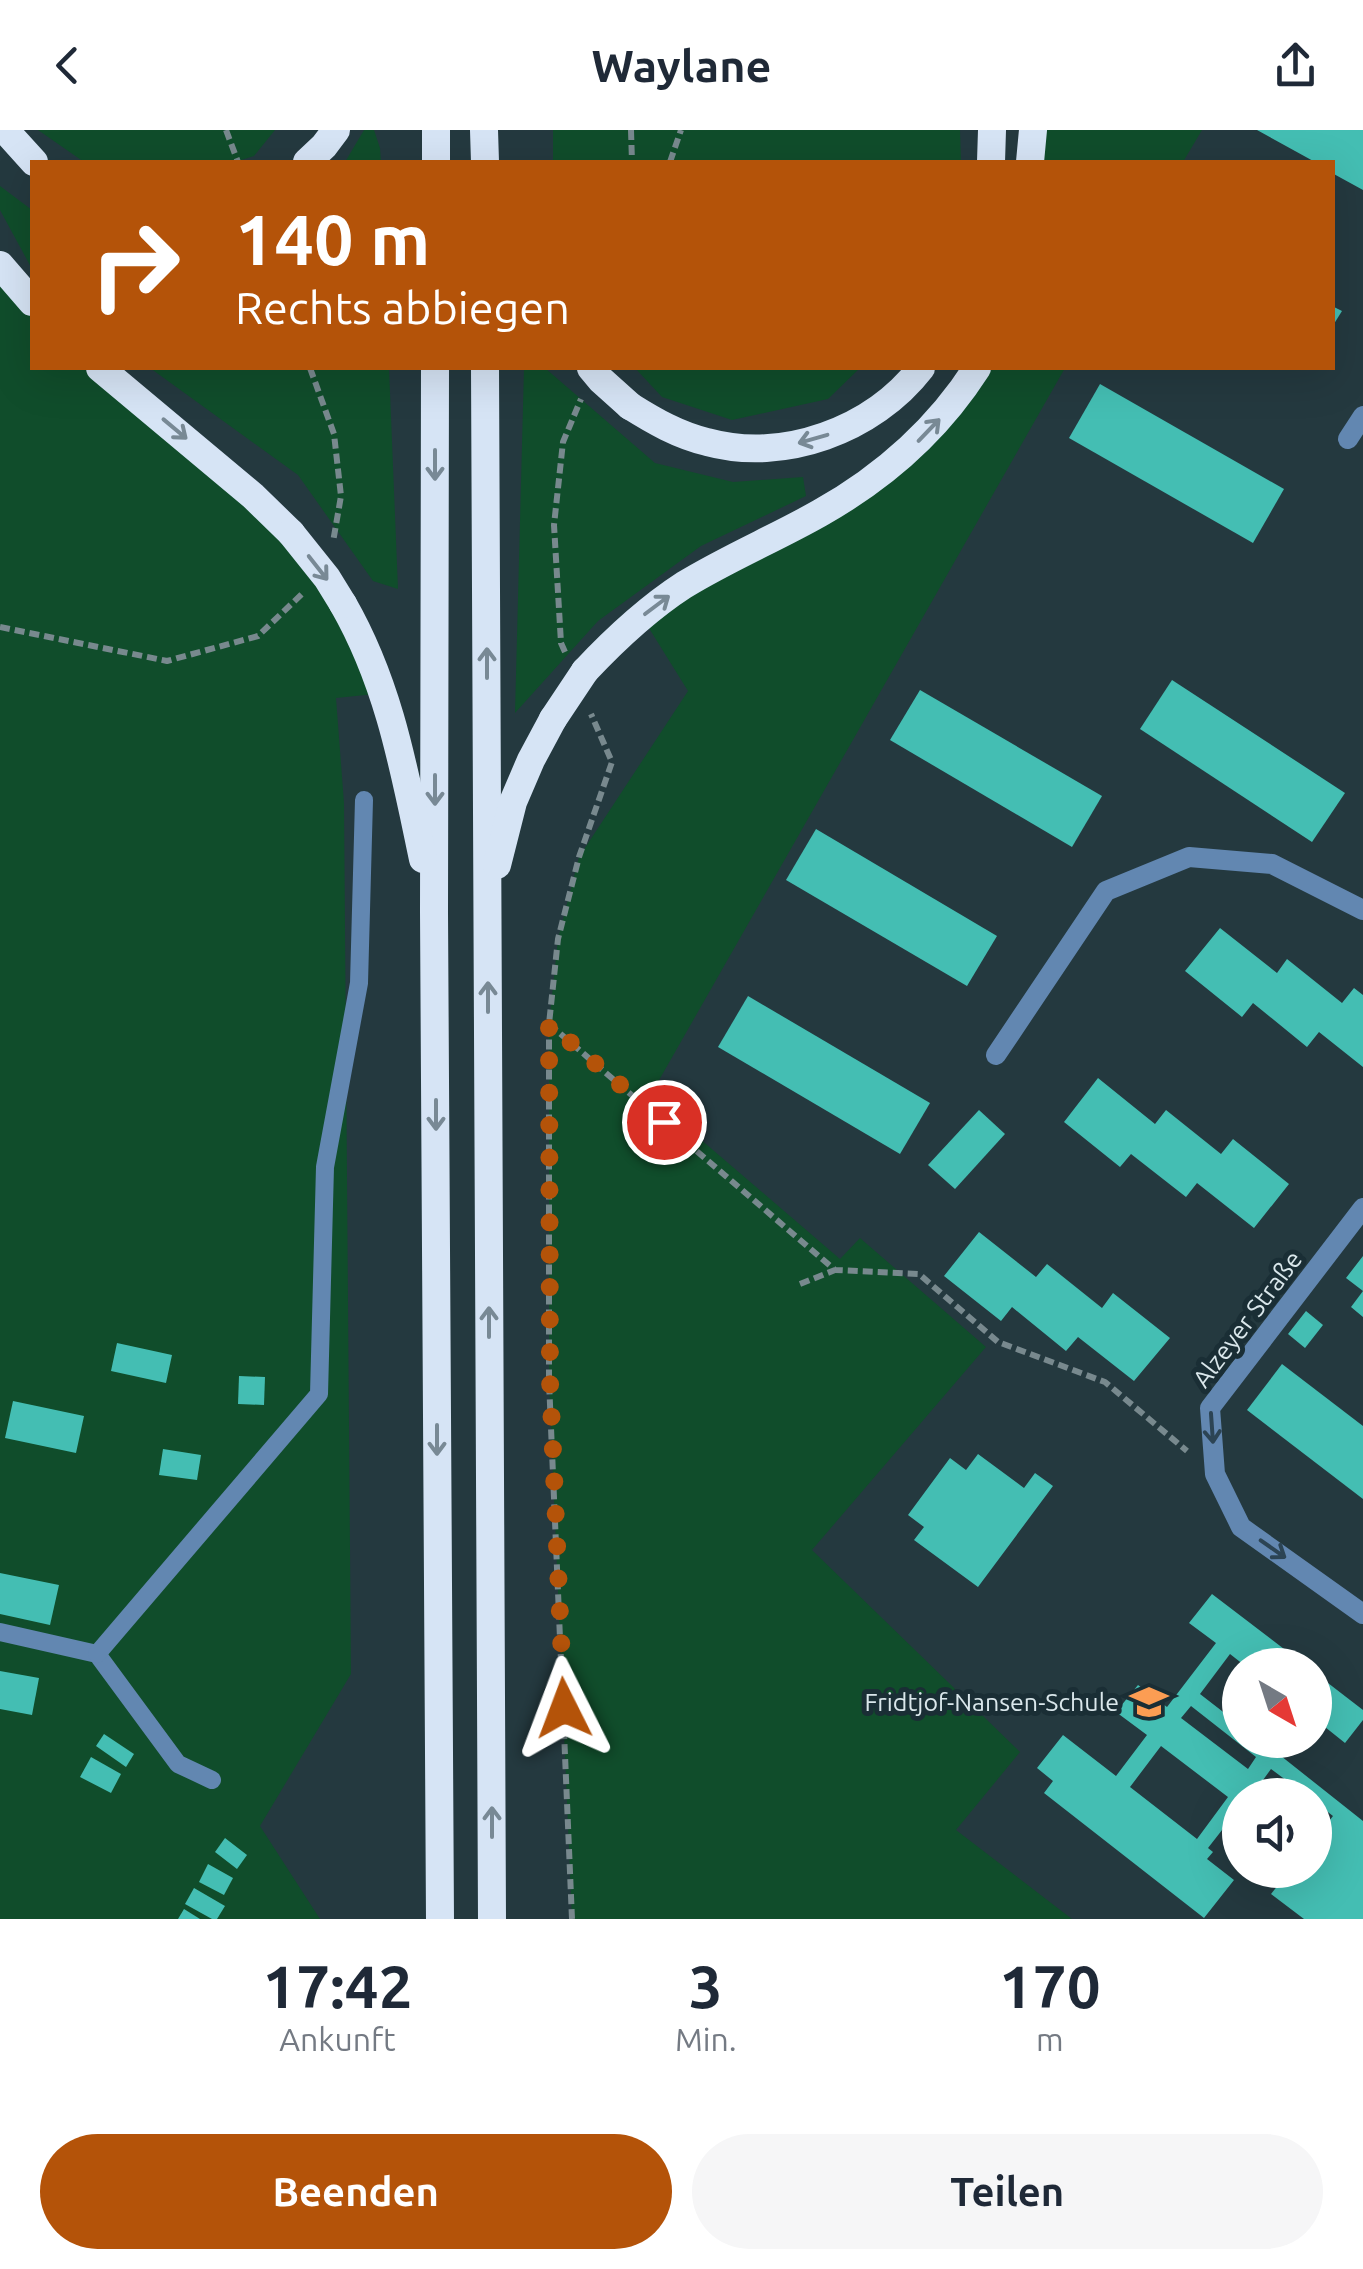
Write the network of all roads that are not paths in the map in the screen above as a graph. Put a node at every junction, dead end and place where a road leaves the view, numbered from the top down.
1 (4, 130) edge
2 (336, 130) edge
3 (436, 130) edge
4 (992, 130) edge
5 (1033, 130) edge
6 (32, 160) edge
7 (309, 160) edge
8 (436, 160) edge
9 (990, 160) edge
10 (1030, 160) edge
11 (0, 265) edge
12 (30, 300) edge
13 (102, 370) edge
14 (435, 370) edge
15 (486, 370) edge
16 (594, 370) edge
17 (919, 370) edge
18 (976, 370) edge
19 (1363, 416) edge
20 (1348, 438) dead end
21 (364, 800) dead end
22 (488, 901) junction
23 (1363, 910) edge
24 (434, 912) junction
25 (996, 1055) dead end
26 (1363, 1208) edge
27 (1363, 1614) edge
28 (0, 1632) edge
29 (97, 1654) junction
30 (212, 1780) dead end
31 (440, 1919) edge
32 (492, 1919) edge

1 - 6 highway
2 - 7 highway
3 - 8 highway
4 - 9 highway
5 - 10 highway
11 - 12 highway
13 -> 24 highway, bridge
14 -> 24 highway
22 -> 15 highway
17 -> 16 highway, bridge
22 -> 18 highway, bridge
19 - 20 street
21 - 29 lane
32 -> 22 highway
23 - 25 street
24 -> 31 highway
26 -> 27 street, Alzeyer Straße
28 - 29 lane
29 - 30 lane

